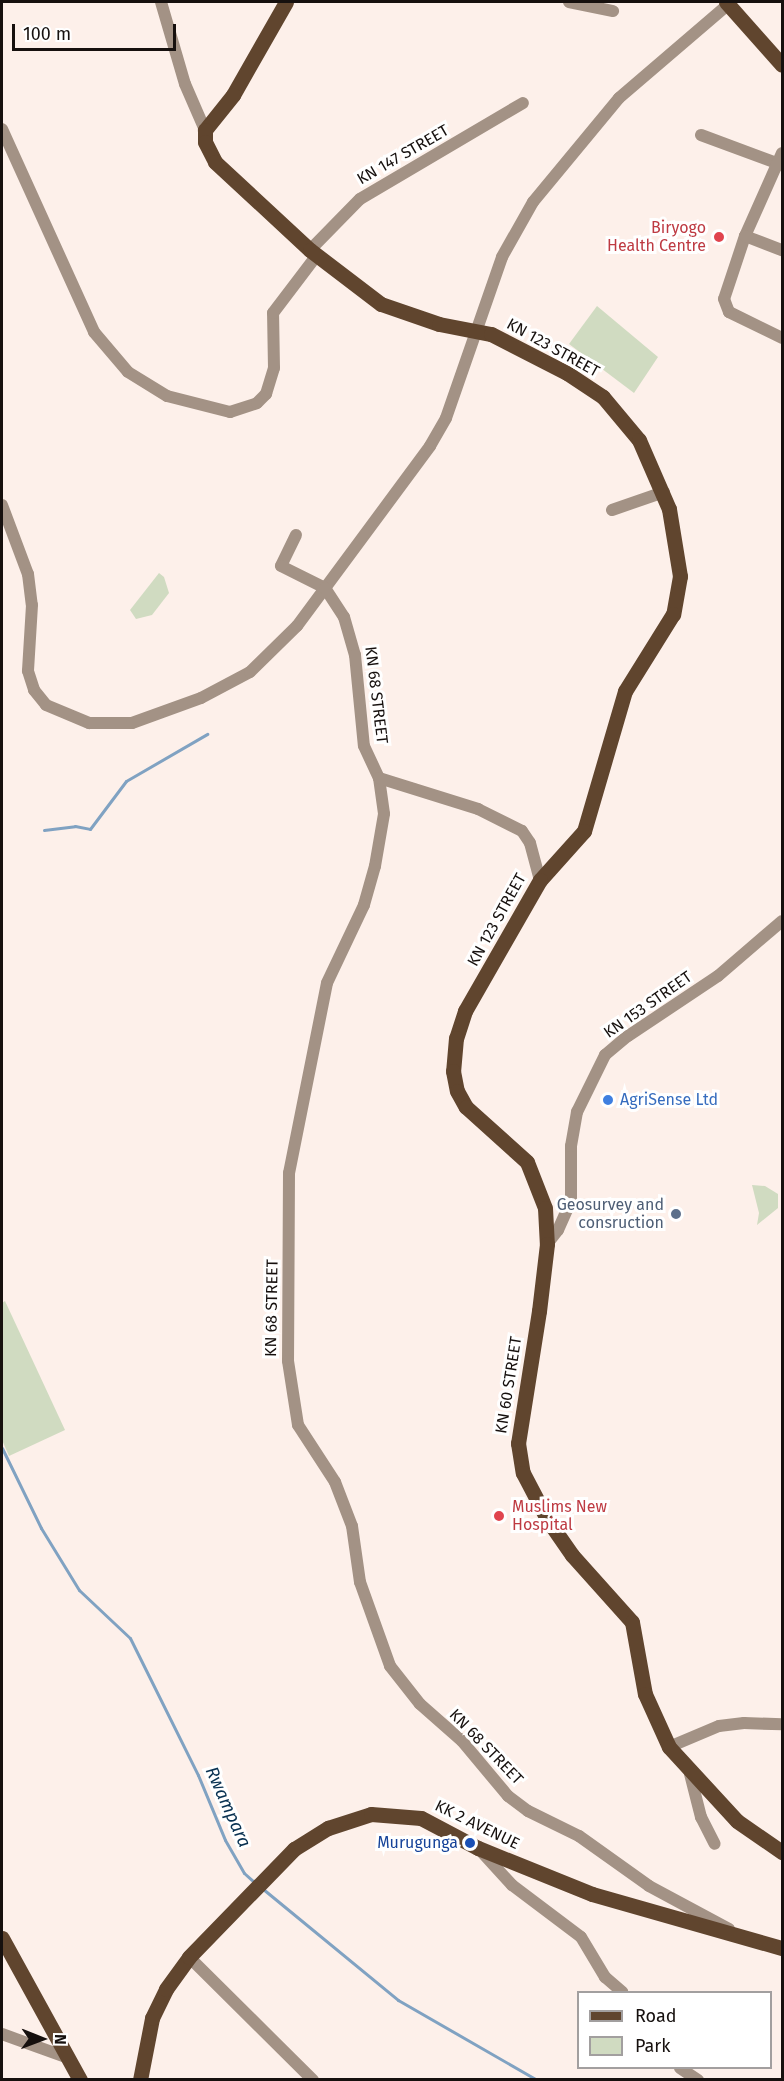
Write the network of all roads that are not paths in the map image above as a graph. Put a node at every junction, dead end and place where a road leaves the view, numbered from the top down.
1 (161, 2) edge
2 (286, 2) edge
3 (570, 2) edge
4 (728, 3) edge
5 (613, 11) dead end
6 (783, 65) edge
7 (524, 102) dead end
8 (2, 129) edge
9 (206, 130) junction
10 (701, 135) dead end
11 (781, 160) edge
12 (745, 236) junction
13 (783, 250) edge
14 (314, 253) junction
15 (477, 330) junction
16 (783, 338) edge
17 (664, 492) junction
18 (2, 505) edge
19 (612, 510) dead end
20 (296, 535) dead end
21 (325, 588) junction
22 (379, 778) junction
23 (540, 880) junction
24 (783, 921) edge
25 (498, 1135) joint
26 (547, 1244) junction
27 (783, 1724) edge
28 (669, 1747) junction
29 (689, 1770) junction
30 (715, 1844) dead end
31 (478, 1848) junction
32 (783, 1852) edge
33 (2, 1938) edge
34 (746, 1938) junction
35 (783, 1948) edge
36 (189, 1957) junction
37 (621, 1991) edge
38 (2, 2034) edge
39 (66, 2057) junction
40 (683, 2069) edge
41 (74, 2077) edge
42 (140, 2079) edge
43 (313, 2079) edge
44 (698, 2079) edge

1 - 9 street
2 - 9 main road
3 - 5 street
4 - 6 main road
4 - 15 street
7 - 14 street, KN 147 STREET
8 - 14 street, KN 147 STREET
9 - 14 main road, KN 123 STREET
10 - 11 street
11 - 12 street
12 - 13 street
12 - 16 street
14 - 15 main road, KN 123 STREET
15 - 17 main road, KN 123 STREET
15 - 21 street
17 - 19 street
17 - 23 main road, KN 123 STREET
18 - 21 street
20 - 21 street
21 - 22 street, KN 68 STREET
22 - 23 street
22 - 34 street, KN 68 STREET
23 - 25 main road, KN 123 STREET
24 - 26 street, KN 153 STREET
25 - 26 main road, KN 60 STREET
26 - 28 main road, KN 60 STREET
27 - 28 street
28 - 29 main road, KN 60 STREET
29 - 30 street
29 - 32 main road, KN 60 STREET
31 - 34 main road, KK 2 AVENUE
31 - 36 main road, KK 2 AVENUE
31 - 37 street
33 - 39 main road
34 - 35 main road, KK 2 AVENUE
36 - 42 main road, KK 2 AVENUE
36 - 43 street
38 - 39 street
39 - 41 main road
40 - 44 street

